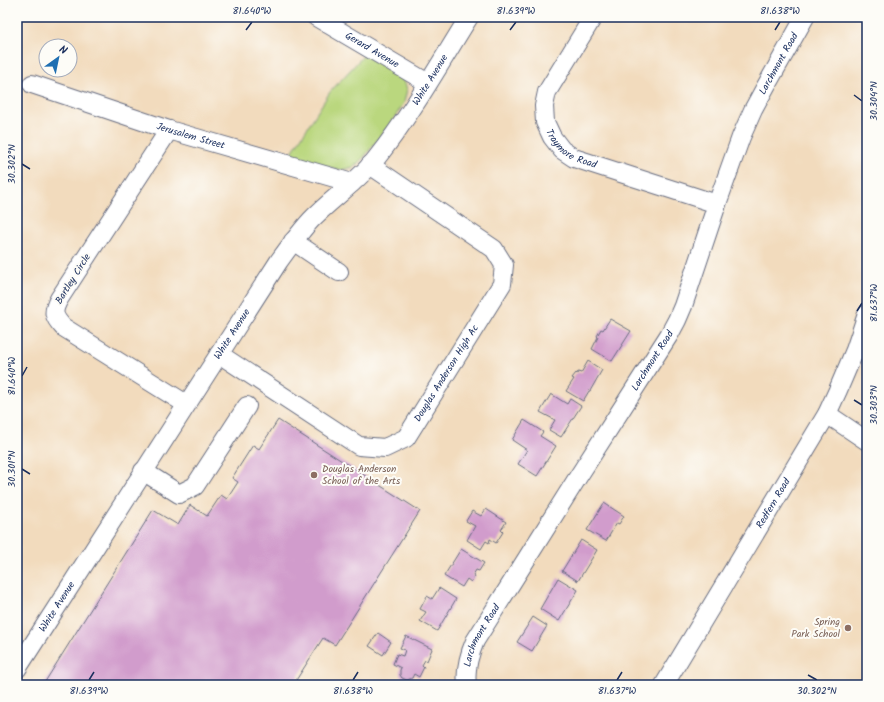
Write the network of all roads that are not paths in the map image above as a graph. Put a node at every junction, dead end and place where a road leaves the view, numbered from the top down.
1 (316, 17) edge
2 (469, 17) edge
3 (593, 17) edge
4 (805, 17) edge
5 (428, 83) junction
6 (32, 84) dead end
7 (170, 130) junction
8 (370, 165) junction
9 (352, 183) junction
10 (717, 204) junction
11 (293, 241) junction
12 (339, 272) dead end
13 (867, 314) edge
14 (219, 354) junction
15 (186, 404) junction
16 (247, 406) dead end
17 (827, 414) junction
18 (867, 441) edge
19 (143, 471) junction
20 (17, 669) edge
21 (467, 685) edge
22 (664, 685) edge

1 - 5 street, Gerard Avenue
2 - 5 street, White Avenue
3 - 10 street, Traymore Road
4 - 10 street, Larchmont Road
5 - 8 street, White Avenue
6 - 7 street, Jerusalem Street
7 - 9 street, Jerusalem Street
7 - 15 street, Bartley Circle
8 - 9 street, White Avenue
8 - 14 street, Douglas Anderson High Ac
9 - 11 street, White Avenue
10 - 21 street, Larchmont Road
11 - 12 street
11 - 14 street, White Avenue
13 - 17 street, Redfern Road
14 - 15 street, White Avenue
15 - 19 street, White Avenue
16 - 19 street
17 - 18 street
17 - 22 street, Redfern Road
19 - 20 street, White Avenue

